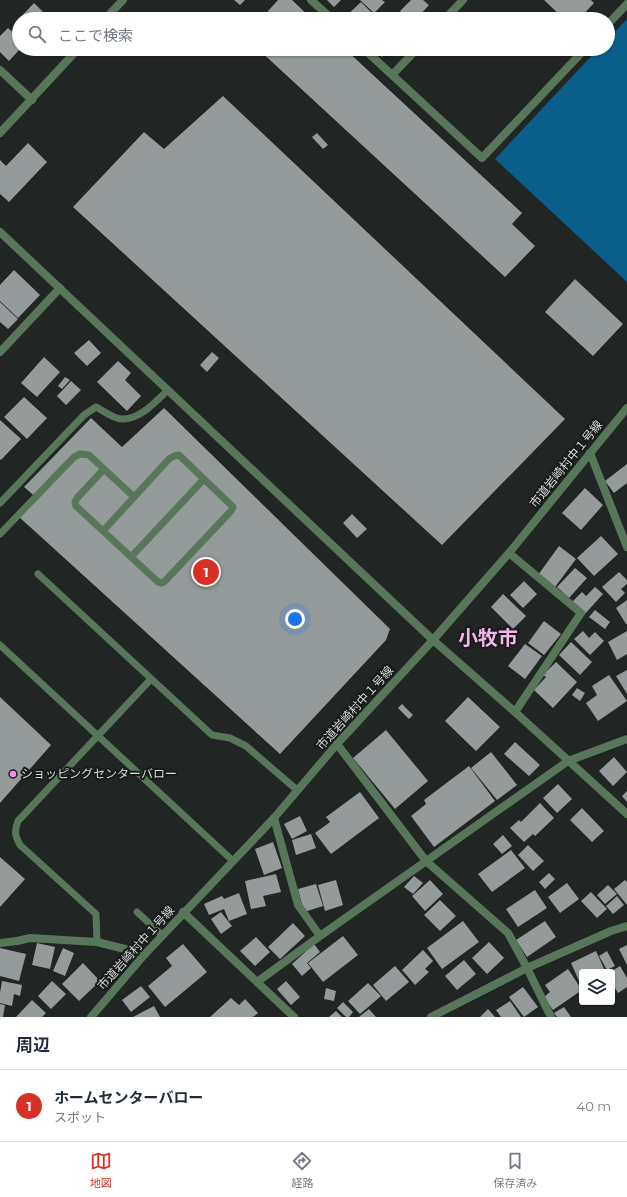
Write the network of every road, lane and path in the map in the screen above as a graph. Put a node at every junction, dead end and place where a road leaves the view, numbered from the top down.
1 (123, 0) edge
2 (311, 0) edge
3 (463, 0) edge
4 (627, 4) edge
5 (112, 12) edge
6 (324, 12) edge
7 (452, 12) edge
8 (615, 17) edge
9 (72, 56) edge
10 (372, 56) edge
11 (410, 56) edge
12 (578, 56) edge
13 (0, 70) edge
14 (392, 75) junction
15 (32, 100) junction
16 (0, 133) edge
17 (0, 232) edge
18 (60, 288) junction
19 (0, 352) edge
20 (168, 390) junction
21 (627, 408) edge
22 (590, 453) junction
23 (104, 469) junction
24 (204, 479) junction
25 (134, 497) junction
26 (0, 503) edge
27 (103, 531) junction
28 (0, 534) edge
29 (624, 534) edge
30 (627, 546) edge
31 (509, 553) junction
32 (131, 557) junction
33 (38, 574) dead end
34 (433, 640) junction
35 (0, 645) edge
36 (151, 679) junction
37 (515, 712) junction
38 (97, 735) junction
39 (627, 739) edge
40 (337, 744) junction
41 (568, 762) junction
42 (297, 790) junction
43 (627, 814) edge
44 (274, 818) junction
45 (233, 860) junction
46 (426, 861) junction
47 (137, 912) dead end
48 (183, 912) junction
49 (627, 926) edge
50 (162, 935) junction
51 (320, 936) junction
52 (97, 942) junction
53 (0, 943) edge
54 (145, 954) junction
55 (527, 968) junction
56 (257, 982) junction
57 (91, 1017) edge
58 (294, 1017) edge
59 (431, 1017) edge
60 (551, 1017) edge

1 - 5 street
2 - 6 street
3 - 7 street
4 - 8 street
9 - 15 street
10 - 14 street
11 - 14 street
12 - 14 street
13 - 15 street
15 - 16 street
17 - 18 street
18 - 19 street
18 - 20 street
20 - 26 lane
20 - 34 street
21 - 22 street, 市道岩崎村中１号線
22 - 29 street
22 - 31 street, 市道岩崎村中１号線
23 - 25 lane
23 - 27 lane
23 - 28 lane
24 - 25 lane
24 - 32 lane
24 - 32 lane
25 - 27 lane
27 - 32 lane
29 - 30 street
31 - 34 street, 市道岩崎村中１号線
31 - 37 street
33 - 36 lane
34 - 37 street
34 - 40 street, 市道岩崎村中１号線
35 - 38 lane
36 - 38 lane
36 - 42 lane
37 - 41 street
38 - 45 lane
38 - 52 lane
39 - 41 street
40 - 42 street, 市道岩崎村中１号線
40 - 46 street
41 - 43 street
41 - 46 street
42 - 44 street, 市道岩崎村中１号線
44 - 45 street, 市道岩崎村中１号線
44 - 51 street
45 - 48 street, 市道岩崎村中１号線
46 - 51 street
46 - 55 street
47 - 50 lane
48 - 50 street, 市道岩崎村中１号線
48 - 56 street
49 - 55 street
50 - 54 street, 市道岩崎村中１号線
51 - 56 street
52 - 53 street
52 - 54 street
54 - 57 street, 市道岩崎村中１号線
55 - 59 street
55 - 60 street
56 - 58 street

